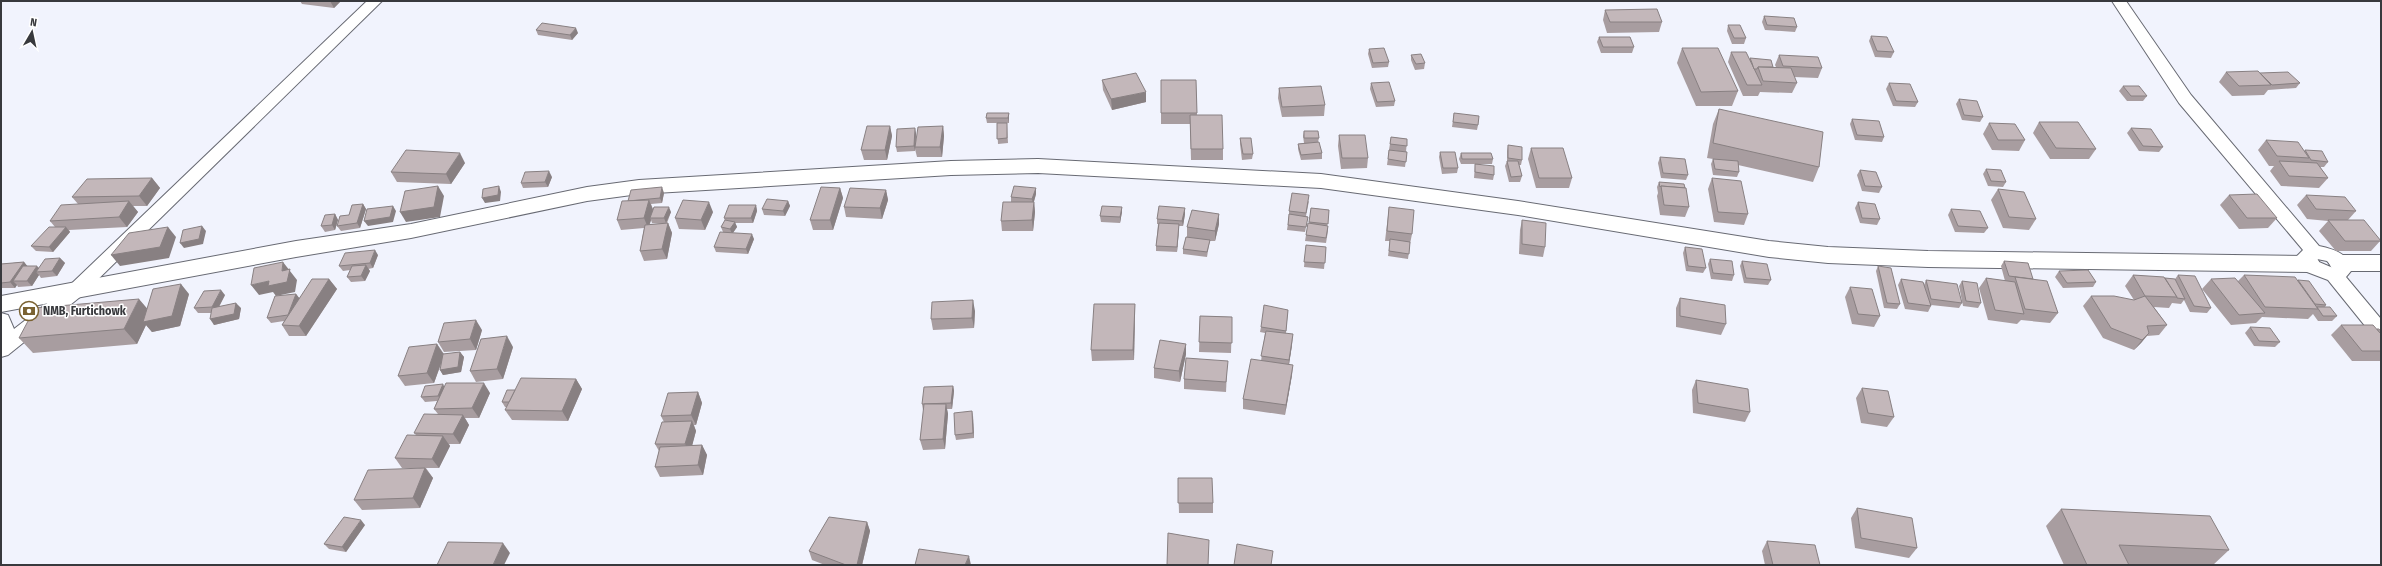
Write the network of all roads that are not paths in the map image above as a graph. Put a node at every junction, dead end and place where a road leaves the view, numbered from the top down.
1 (375, 1) edge
2 (2119, 1) edge
3 (2311, 258) junction
4 (2381, 263) edge
5 (2337, 269) junction
6 (74, 292) junction
7 (1, 304) edge
8 (1, 320) edge
9 (2381, 332) edge
10 (1, 344) edge
11 (1, 350) edge

1 - 6 street
2 - 3 street
3 - 5 street
3 - 6 street
4 - 5 street
5 - 9 street
6 - 7 street
6 - 11 street
8 - 10 street

